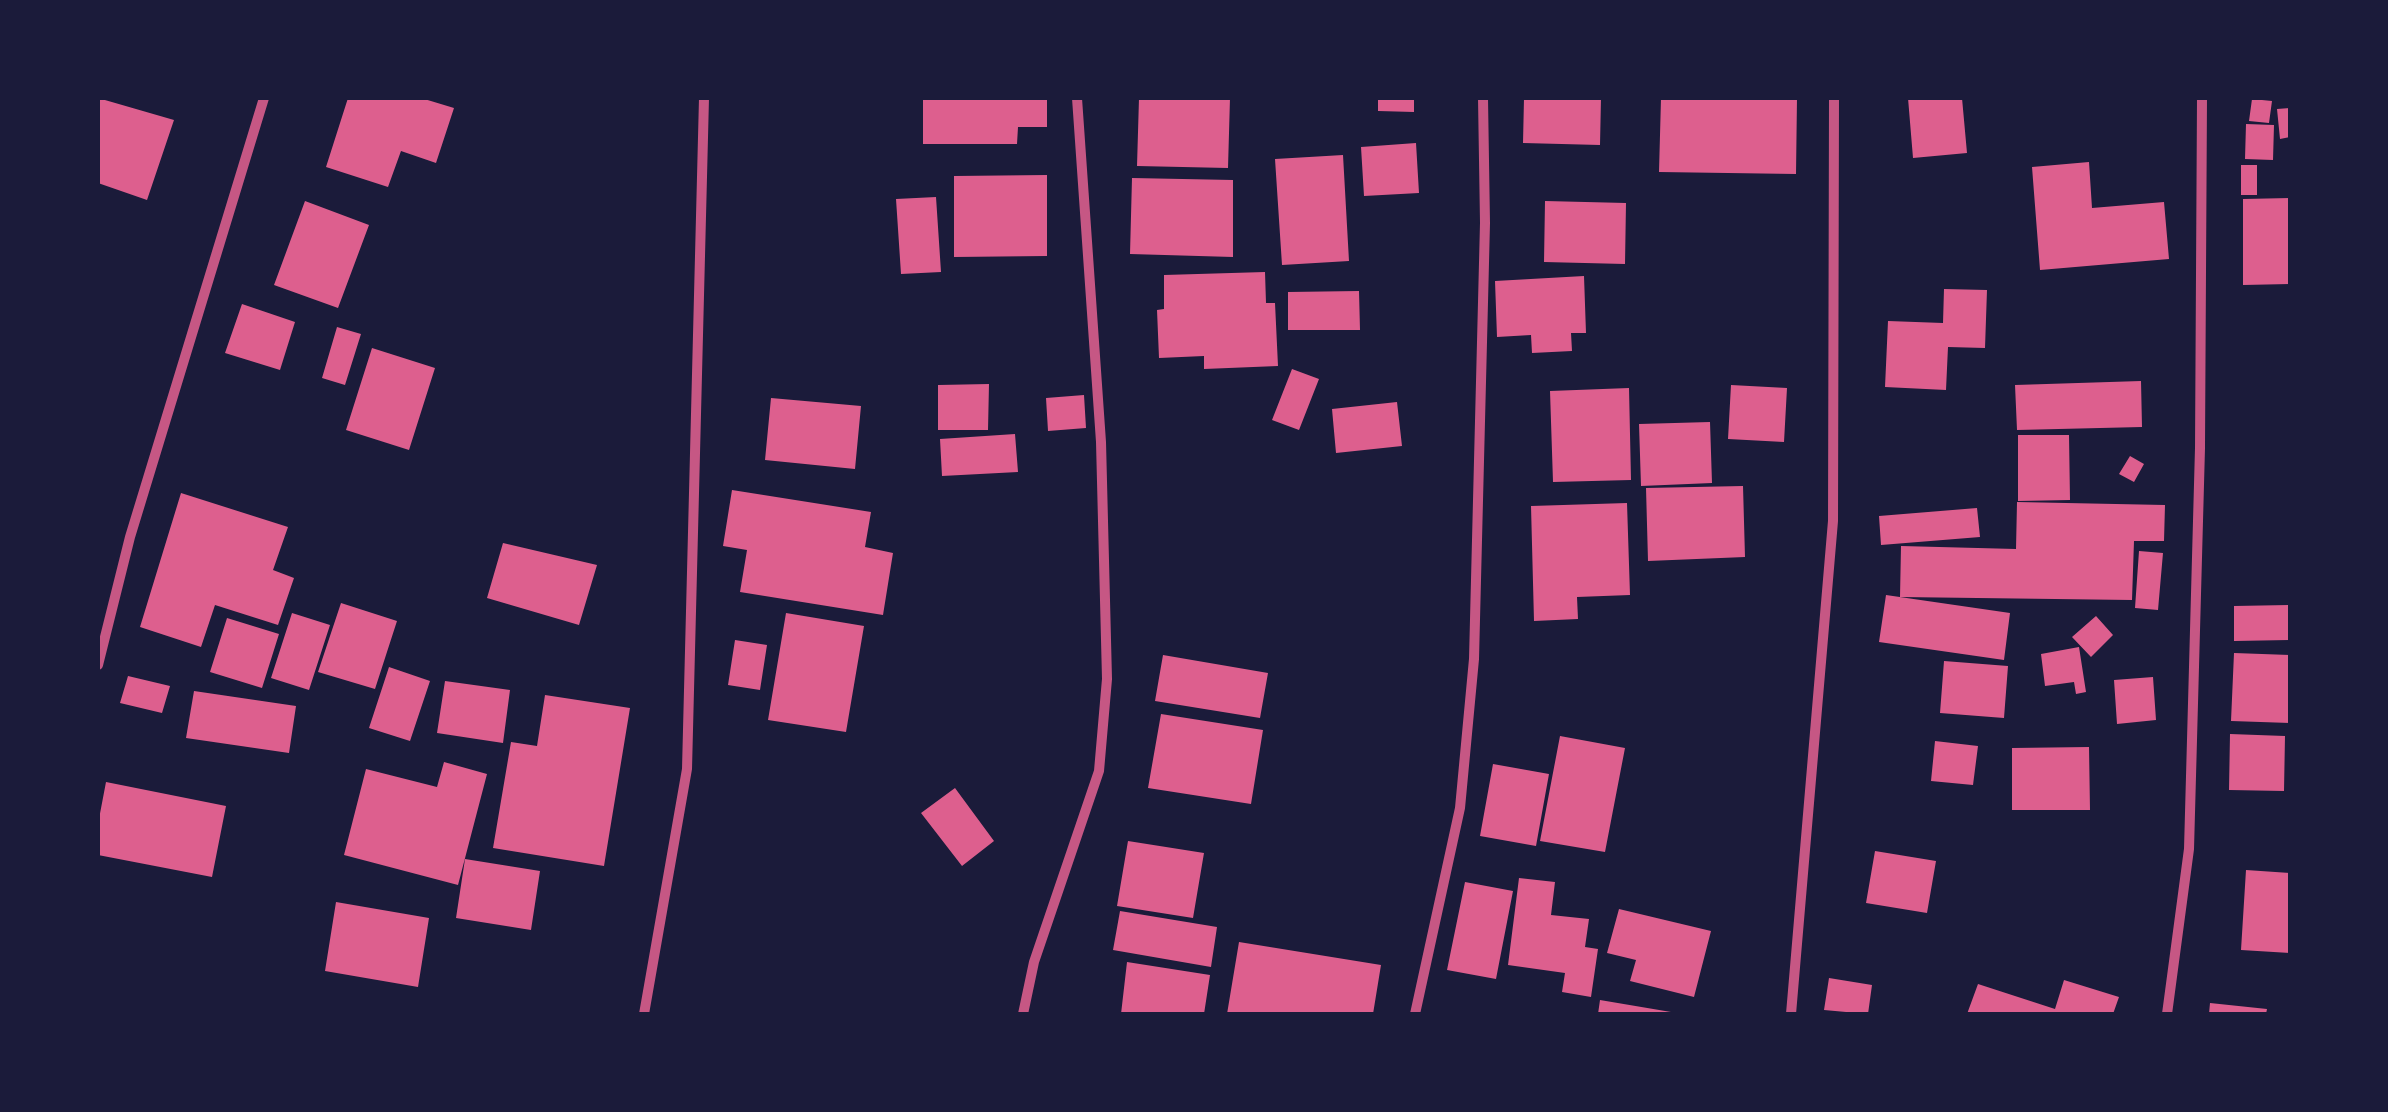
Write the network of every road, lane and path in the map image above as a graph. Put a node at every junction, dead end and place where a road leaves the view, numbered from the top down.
1 (264, 98) edge
2 (704, 98) edge
3 (1076, 98) edge
4 (1484, 98) edge
5 (1834, 98) edge
6 (2202, 98) edge
7 (98, 664) edge
8 (644, 1014) edge
9 (1023, 1014) edge
10 (1415, 1014) edge
11 (1791, 1014) edge
12 (2167, 1014) edge

1 - 7 street
2 - 8 street
3 - 9 street
4 - 10 street
5 - 11 street
6 - 12 street

